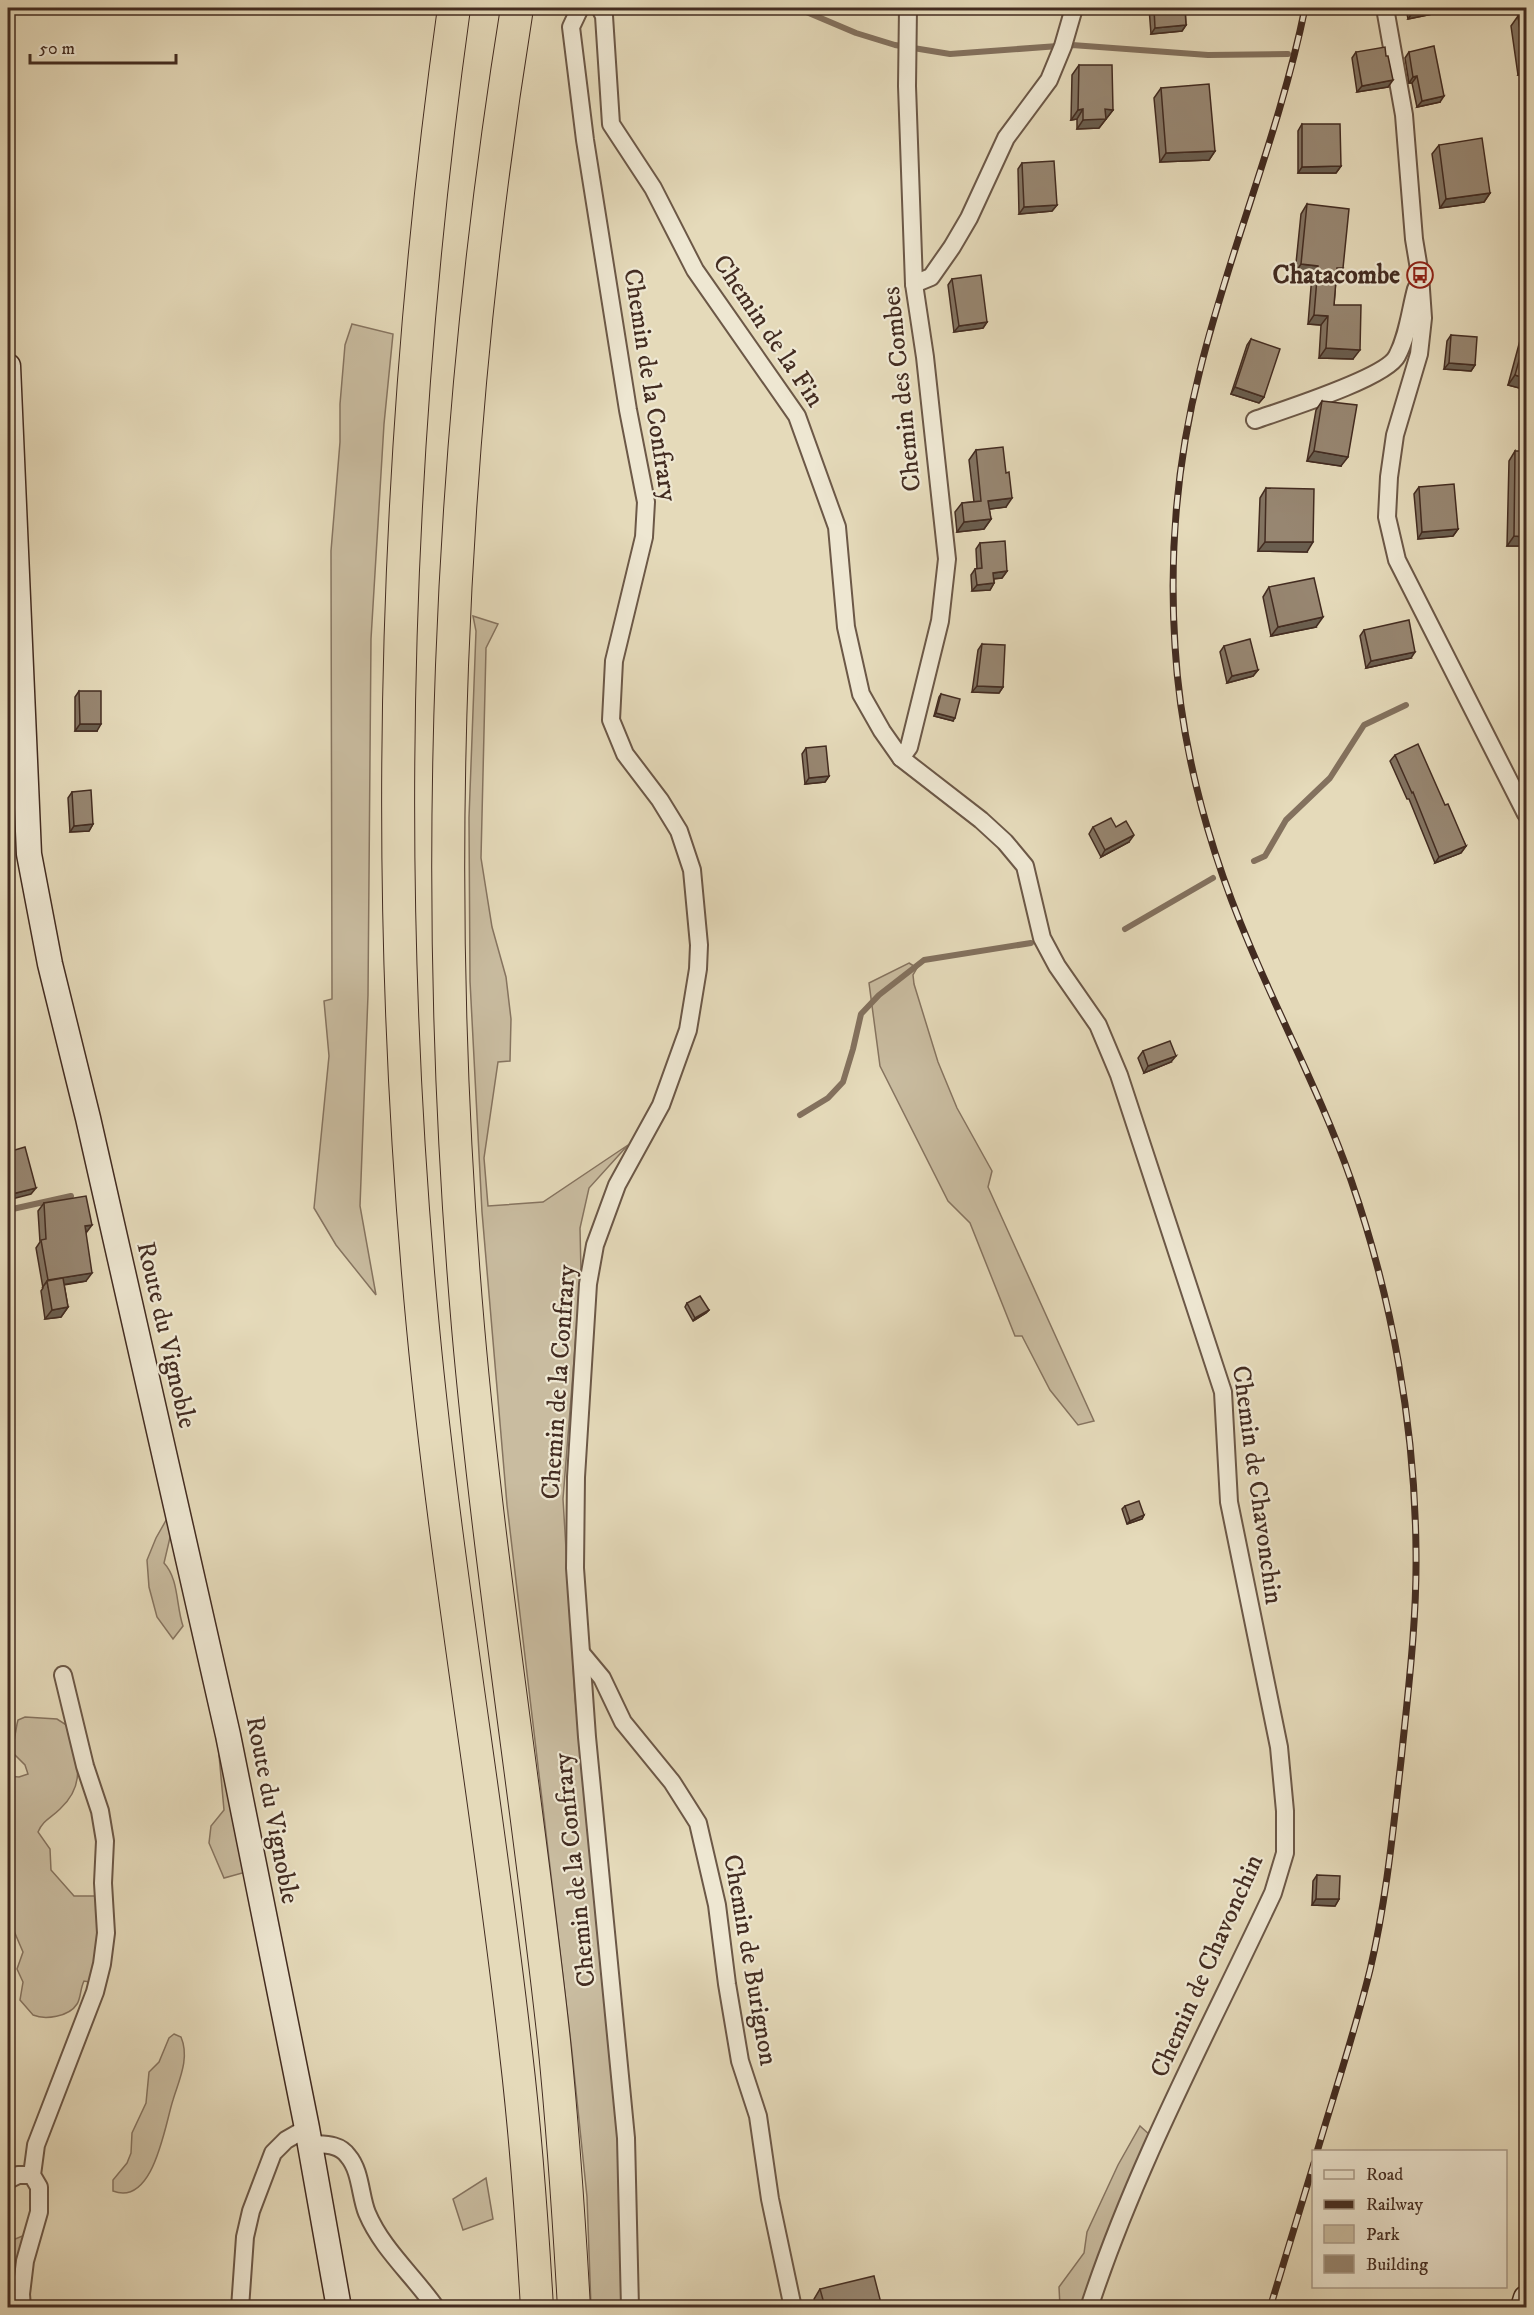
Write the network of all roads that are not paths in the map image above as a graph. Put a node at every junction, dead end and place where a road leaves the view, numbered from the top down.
1 (454, 8) edge
2 (517, 8) edge
3 (580, 8) edge
4 (600, 8) edge
5 (908, 8) edge
6 (1074, 8) edge
7 (1385, 8) edge
8 (1420, 275) junction
9 (914, 284) junction
10 (8, 366) edge
11 (1255, 420) dead end
12 (901, 758) junction
13 (1527, 814) edge
14 (582, 1654) junction
15 (63, 1675) dead end
16 (308, 2136) junction
17 (32, 2175) junction
18 (8, 2181) edge
19 (1527, 2298) edge
20 (22, 2307) edge
21 (240, 2307) edge
22 (339, 2307) edge
23 (436, 2307) edge
24 (537, 2307) edge
25 (573, 2307) edge
26 (630, 2307) edge
27 (792, 2307) edge
28 (1089, 2307) edge
29 (1523, 2307) edge

1 - 24 highway
2 - 25 highway
3 - 14 street, Chemin de la Confrary
4 - 12 street, Chemin de la Fin
5 - 9 street, Chemin des Combes
6 - 9 street
7 - 8 street
8 - 11 street
8 - 13 street
9 - 12 street, Chemin des Combes
10 - 16 street, Route du Vignoble
12 - 28 street, Chemin de Chavonchin
14 - 26 street, Chemin de la Confrary
14 - 27 street, Chemin de Burignon
15 - 17 street
16 - 21 street
16 - 22 street, Route du Vignoble
16 - 23 street
17 - 18 street
17 - 20 street
19 - 29 street

